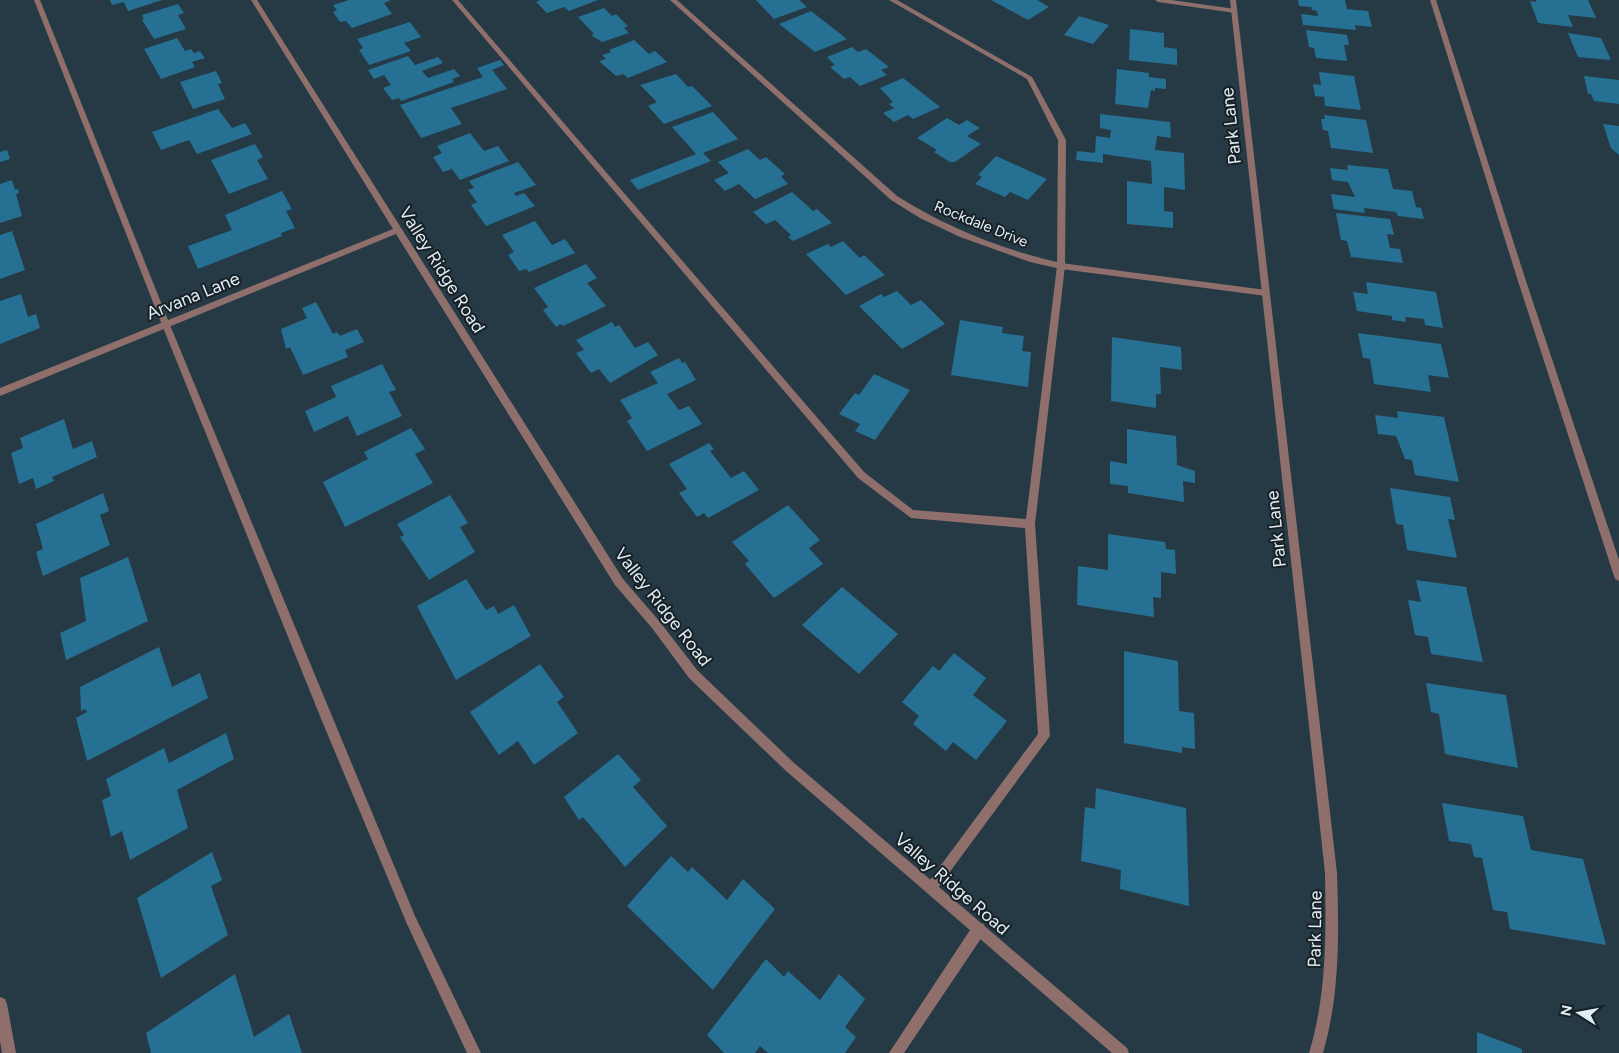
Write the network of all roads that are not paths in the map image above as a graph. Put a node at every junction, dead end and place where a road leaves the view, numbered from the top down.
1 (37, 0) edge
2 (254, 0) edge
3 (455, 0) edge
4 (674, 0) edge
5 (892, 0) edge
6 (1158, 0) edge
7 (1233, 0) edge
8 (1433, 0) edge
9 (1234, 11) junction
10 (398, 230) junction
11 (1061, 266) junction
12 (1266, 292) junction
13 (166, 325) junction
14 (0, 392) edge
15 (1030, 524) junction
16 (1619, 576) edge
17 (931, 888) junction
18 (979, 929) junction
19 (0, 1004) edge
20 (9, 1053) edge
21 (474, 1053) edge
22 (896, 1053) edge
23 (1122, 1053) edge
24 (1316, 1053) edge

1 - 13 street
2 - 10 street, Valley Ridge Road
3 - 15 street
4 - 11 street, Rockdale Drive
5 - 11 street
6 - 9 street
7 - 9 street, Park Lane
8 - 16 street
9 - 12 street, Park Lane
10 - 13 street, Arvana Lane
10 - 17 street, Valley Ridge Road
11 - 12 street, Rockdale Drive
11 - 15 street
12 - 24 street, Park Lane
13 - 14 street, Arvana Lane
13 - 21 street
15 - 17 street
17 - 18 street, Valley Ridge Road
18 - 22 street
18 - 23 street, Valley Ridge Road
19 - 20 street

